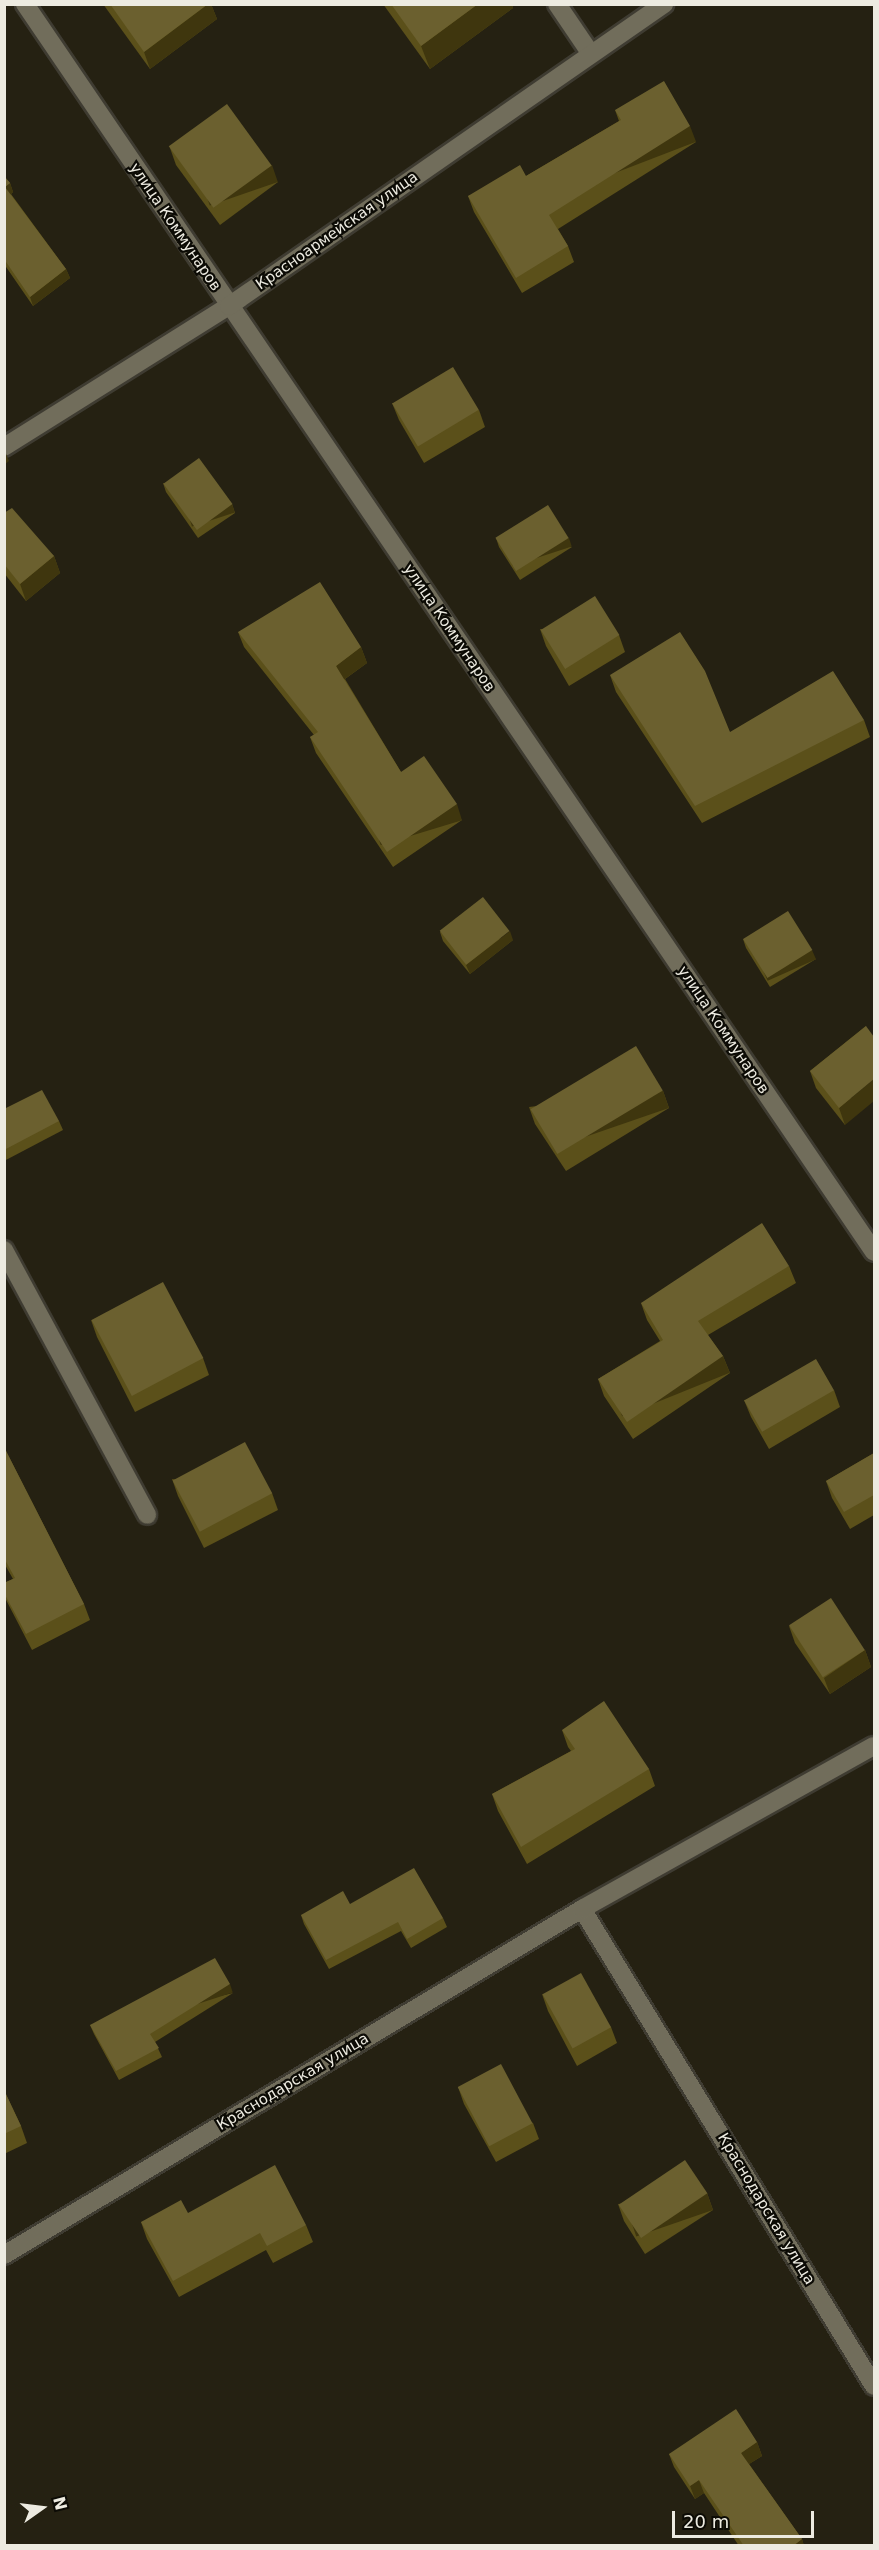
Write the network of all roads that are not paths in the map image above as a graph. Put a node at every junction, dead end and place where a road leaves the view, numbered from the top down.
1 (25, 4) edge
2 (557, 4) edge
3 (664, 4) edge
4 (591, 54) junction
5 (229, 306) junction
6 (4, 447) edge
7 (4, 1250) edge
8 (874, 1252) edge
9 (147, 1515) dead end
10 (874, 1746) edge
11 (582, 1909) junction
12 (4, 2255) edge
13 (874, 2386) edge

1 - 5 street, улица Коммунаров
2 - 4 street
3 - 4 street, Красноармейская улица
4 - 5 street, Красноармейская улица
5 - 6 street, Красноармейская улица
5 - 8 street, улица Коммунаров
7 - 9 street
10 - 11 street, Краснодарская улица
11 - 12 street, Краснодарская улица
11 - 13 street, Краснодарская улица

